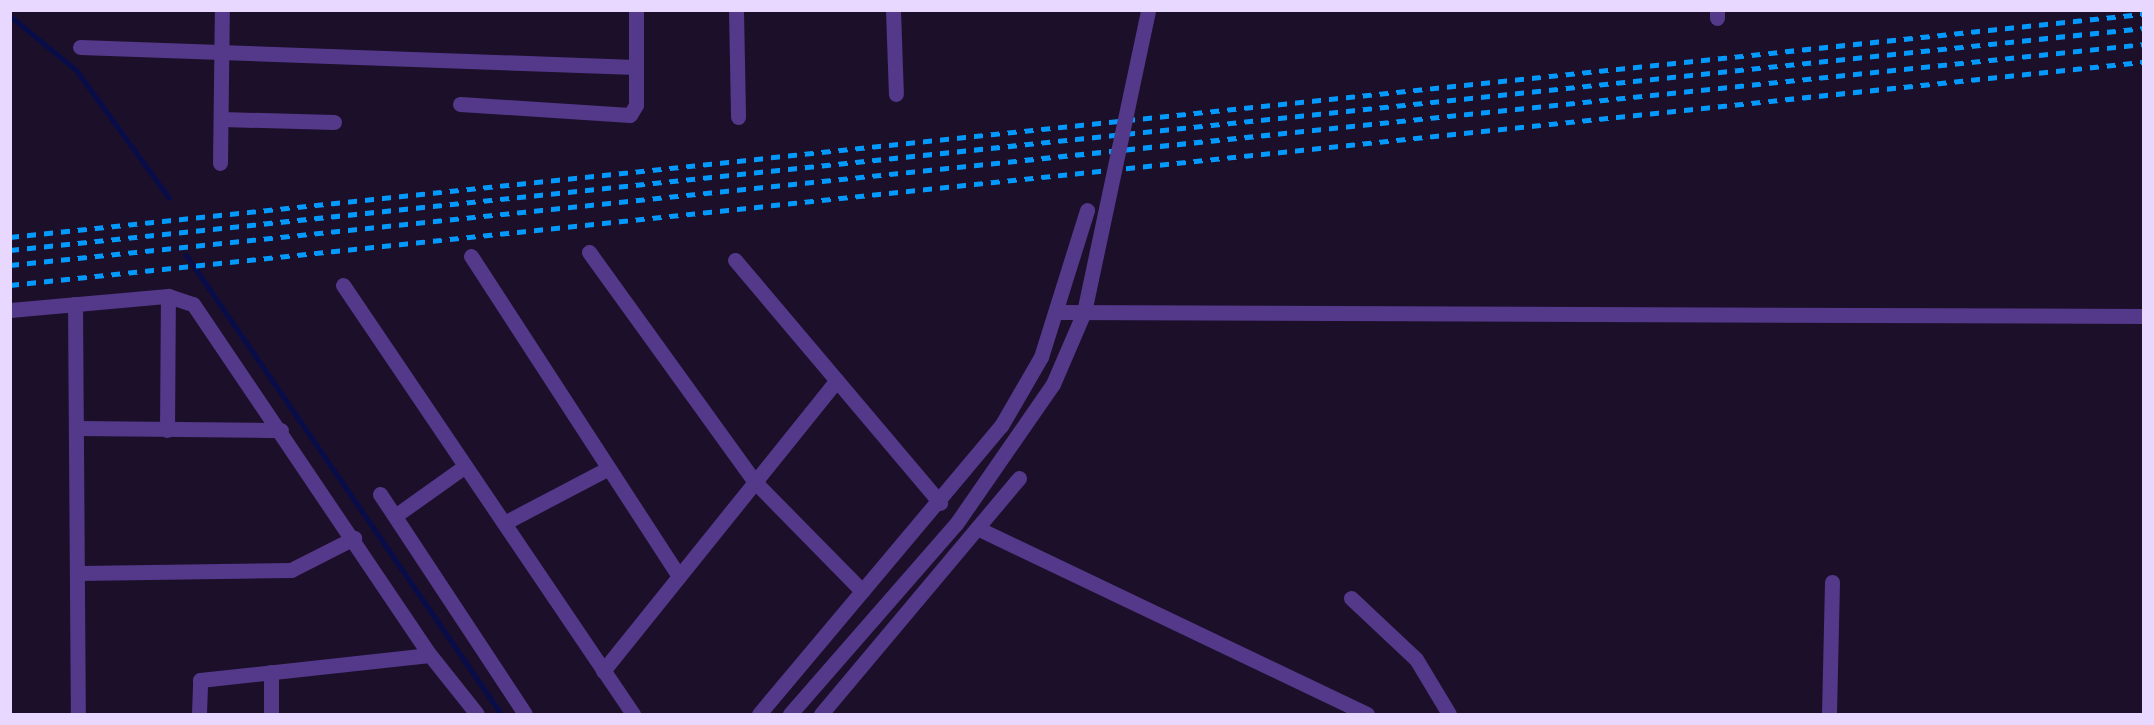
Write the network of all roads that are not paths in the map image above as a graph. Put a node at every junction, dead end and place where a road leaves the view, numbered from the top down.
1 (222, 10) edge
2 (636, 10) edge
3 (736, 10) edge
4 (893, 10) edge
5 (1148, 10) edge
6 (80, 47) dead end
7 (222, 51) junction
8 (636, 68) junction
9 (896, 94) dead end
10 (460, 104) dead end
11 (738, 117) dead end
12 (221, 119) junction
13 (334, 122) dead end
14 (220, 163) dead end
15 (1087, 210) dead end
16 (590, 252) dead end
17 (471, 256) dead end
18 (735, 260) dead end
19 (343, 285) dead end
20 (168, 296) junction
21 (75, 304) junction
22 (10, 310) edge
23 (1058, 312) junction
24 (2144, 316) edge
25 (837, 380) junction
26 (77, 428) junction
27 (167, 430) junction
28 (281, 430) junction
29 (465, 465) junction
30 (607, 469) junction
31 (1019, 478) dead end
32 (755, 482) junction
33 (380, 494) dead end
34 (940, 503) junction
35 (394, 516) junction
36 (504, 523) junction
37 (977, 528) junction
38 (354, 538) junction
39 (79, 573) junction
40 (679, 576) junction
41 (1832, 582) dead end
42 (862, 591) junction
43 (1351, 598) dead end
44 (430, 655) junction
45 (603, 671) junction
46 (271, 672) junction
47 (78, 714) edge
48 (198, 714) edge
49 (271, 714) edge
50 (477, 714) edge
51 (525, 714) edge
52 (633, 714) edge
53 (759, 714) edge
54 (790, 714) edge
55 (821, 714) edge
56 (1367, 714) edge
57 (1449, 714) edge
58 (1829, 714) edge

1 - 7 street
2 - 8 street
3 - 11 street
4 - 9 street
5 - 54 street, bridge
6 - 7 street
7 - 8 street
7 - 12 street
8 - 10 street
12 - 13 street
12 - 14 street
15 - 23 street
16 - 32 street
17 - 30 street
18 - 25 street
19 - 29 street
20 - 21 street
20 - 27 street
20 - 28 street
21 - 22 street
21 - 26 street
23 - 24 street
23 - 34 street
25 - 32 street
25 - 34 street
26 - 27 street
26 - 39 street
27 - 28 street
28 - 38 street
29 - 35 street
29 - 36 street
30 - 36 street
30 - 40 street
31 - 37 street
32 - 40 street
32 - 42 street
33 - 35 street
34 - 42 street
35 - 51 street
36 - 45 street
37 - 55 street
37 - 56 street
38 - 39 street
38 - 44 street
39 - 47 street
40 - 45 street
41 - 58 street
42 - 53 street
43 - 57 street
44 - 46 street
44 - 50 street
45 - 52 street
46 - 48 street
46 - 49 street

